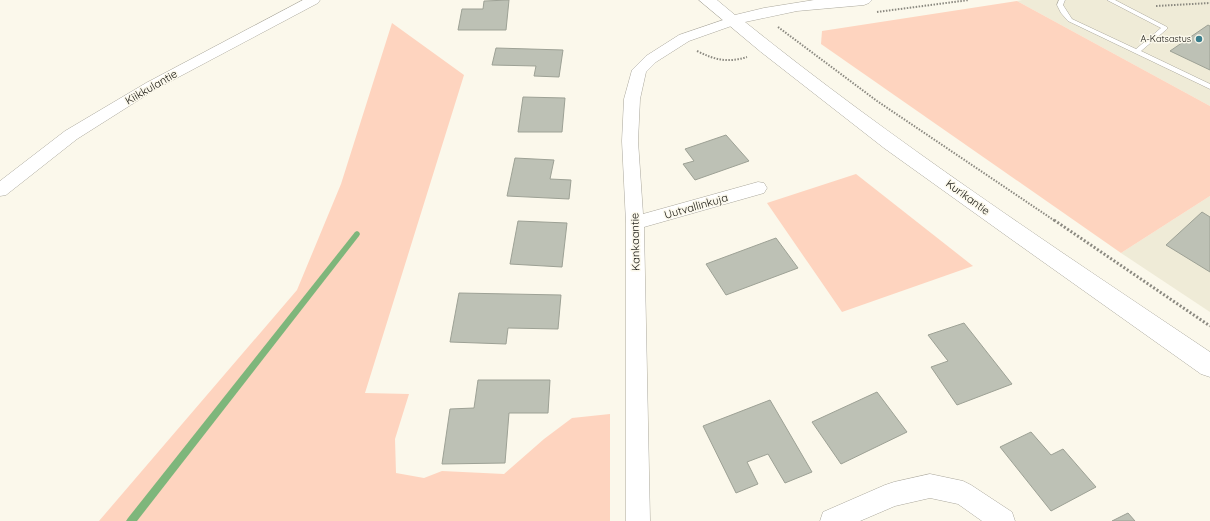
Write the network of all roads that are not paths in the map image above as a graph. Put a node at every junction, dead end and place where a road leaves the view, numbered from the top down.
1 (313, 0) edge
2 (707, 0) edge
3 (864, 0) edge
4 (1062, 0) edge
5 (1110, 0) edge
6 (732, 21) junction
7 (1136, 52) junction
8 (1210, 87) edge
9 (758, 188) dead end
10 (0, 190) edge
11 (635, 223) junction
12 (1210, 366) edge
13 (638, 521) edge
14 (832, 521) edge
15 (1003, 521) edge

1 - 10 street, Kiikkulantie
2 - 6 street, Kurikantie
3 - 6 street
4 - 7 lane
5 - 7 lane
6 - 11 street, Kankaantie
6 - 12 street, Kurikantie
7 - 8 lane
9 - 11 street, Uutvallinkuja
11 - 13 street, Kankaantie
14 - 15 street

